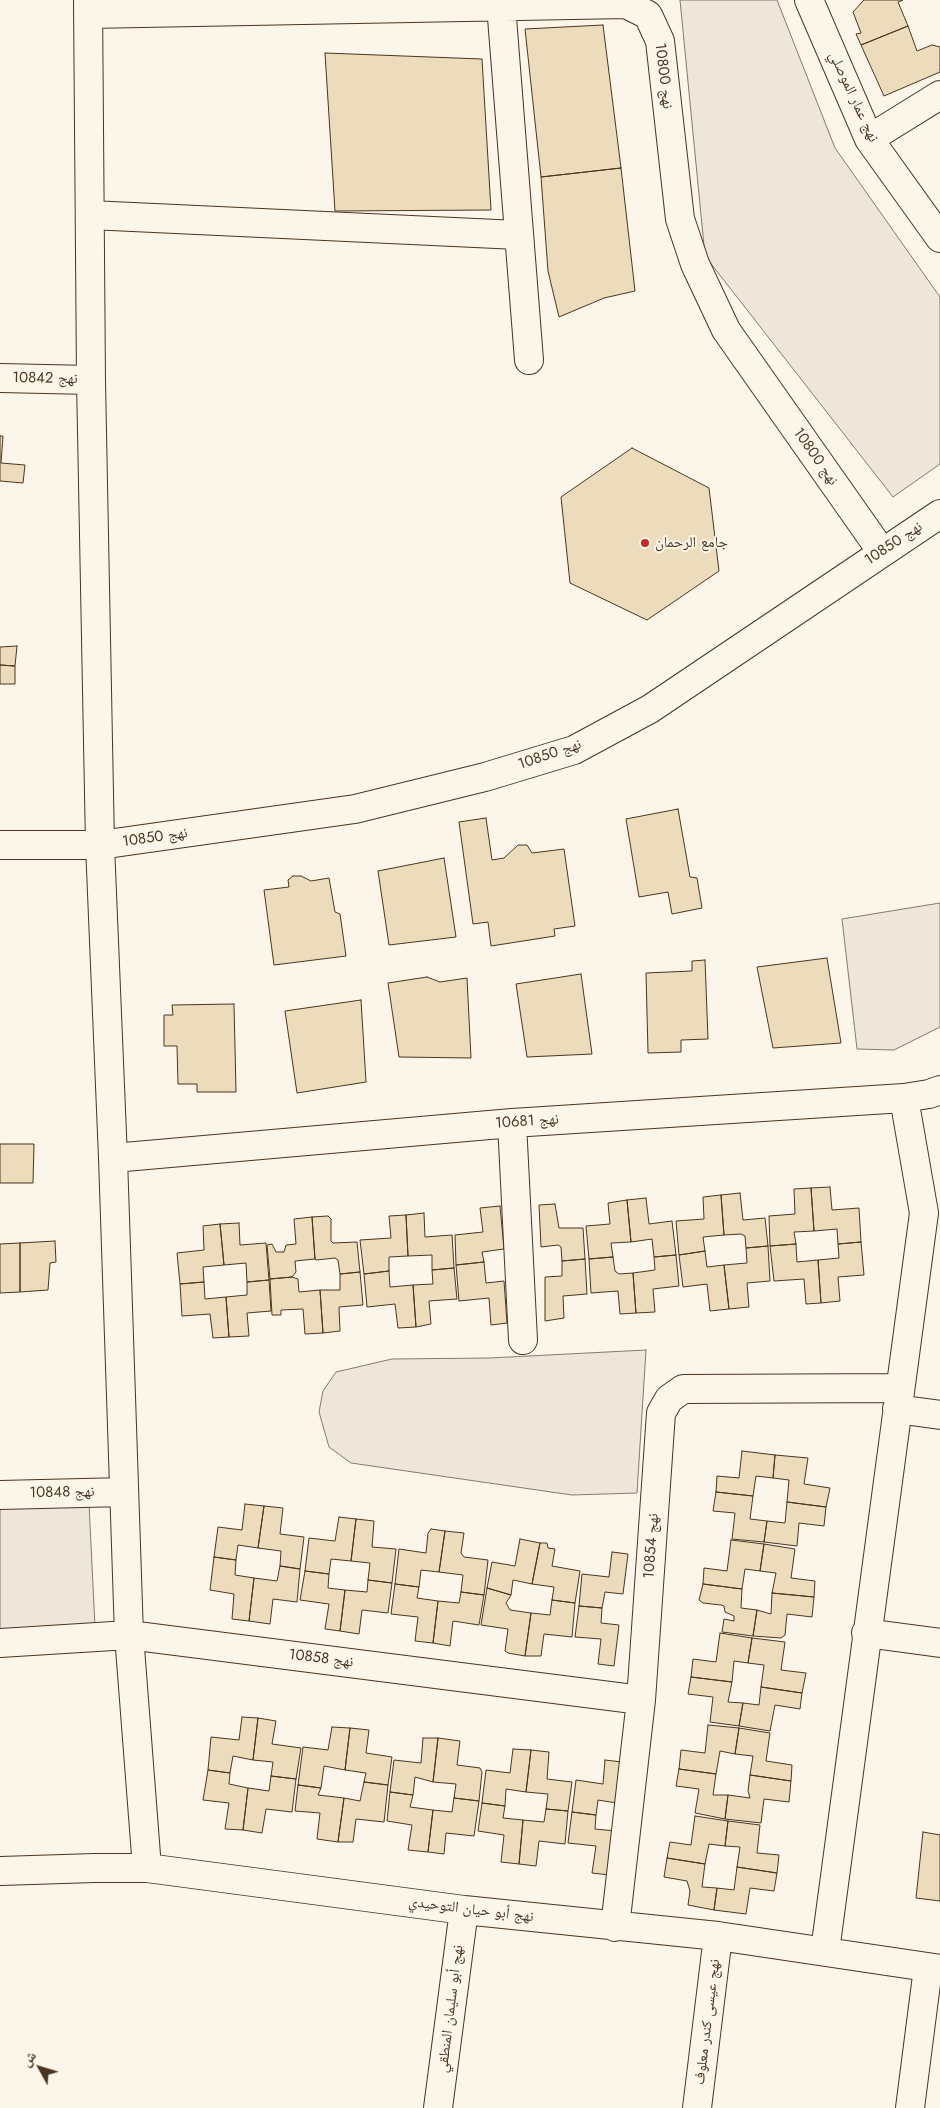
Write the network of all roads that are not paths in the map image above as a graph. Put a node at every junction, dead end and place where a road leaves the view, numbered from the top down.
1 (809, 0) edge
2 (501, 5) junction
3 (88, 7) edge
4 (940, 94) edge
5 (869, 139) junction
6 (90, 215) junction
7 (518, 236) junction
8 (940, 238) edge
9 (529, 360) dead end
10 (0, 378) edge
11 (91, 380) junction
12 (940, 514) edge
13 (882, 552) junction
14 (100, 845) junction
15 (0, 846) edge
16 (940, 1090) edge
17 (904, 1098) junction
18 (512, 1123) junction
19 (113, 1158) junction
20 (932, 1214) edge
21 (523, 1340) dead end
22 (899, 1398) junction
23 (940, 1414) edge
24 (124, 1492) junction
25 (0, 1495) edge
26 (866, 1634) junction
27 (129, 1635) junction
28 (0, 1643) edge
29 (940, 1643) edge
30 (641, 1700) junction
31 (147, 1868) junction
32 (0, 1871) edge
33 (464, 1910) junction
34 (615, 1927) junction
35 (718, 1936) junction
36 (825, 1951) junction
37 (934, 1968) edge
38 (438, 2108) edge
39 (697, 2108) edge
40 (910, 2108) edge

1 - 5 street, نهج عمار الموصلي
2 - 3 street, نهج 10800
2 - 7 street
2 - 13 street, نهج 10800
3 - 6 street
4 - 5 street
5 - 8 street, نهج عمار الموصلي
6 - 7 street
6 - 11 street
7 - 9 street
10 - 11 street, نهج 10842
11 - 14 street
12 - 13 street, نهج 10850
13 - 14 street, نهج 10850
14 - 15 street, نهج 10850
14 - 19 street
16 - 17 street, نهج 10681
17 - 18 street, نهج 10681
17 - 20 street
18 - 19 street, نهج 10681
18 - 21 street
19 - 24 street
20 - 22 street
22 - 23 street, نهج 10854
22 - 26 street
22 - 30 street, نهج 10854
24 - 25 street, نهج 10848
24 - 27 street
26 - 29 street
26 - 36 street
27 - 28 street, نهج 10858
27 - 30 street, نهج 10858
27 - 31 street
30 - 34 street, نهج 10854
31 - 32 street, نهج أبو حيان التوحيدي
31 - 33 street, نهج أبو حيان التوحيدي
33 - 34 street, نهج أبو حيان التوحيدي
33 - 38 street, نهج أبو سليمان المنطقي
34 - 35 street, نهج أبو حيان التوحيدي
35 - 36 street, نهج أبو حيان التوحيدي
35 - 39 street, نهج عيسى كندر معلوف
36 - 37 street, نهج أبو حيان التوحيدي
37 - 40 street

